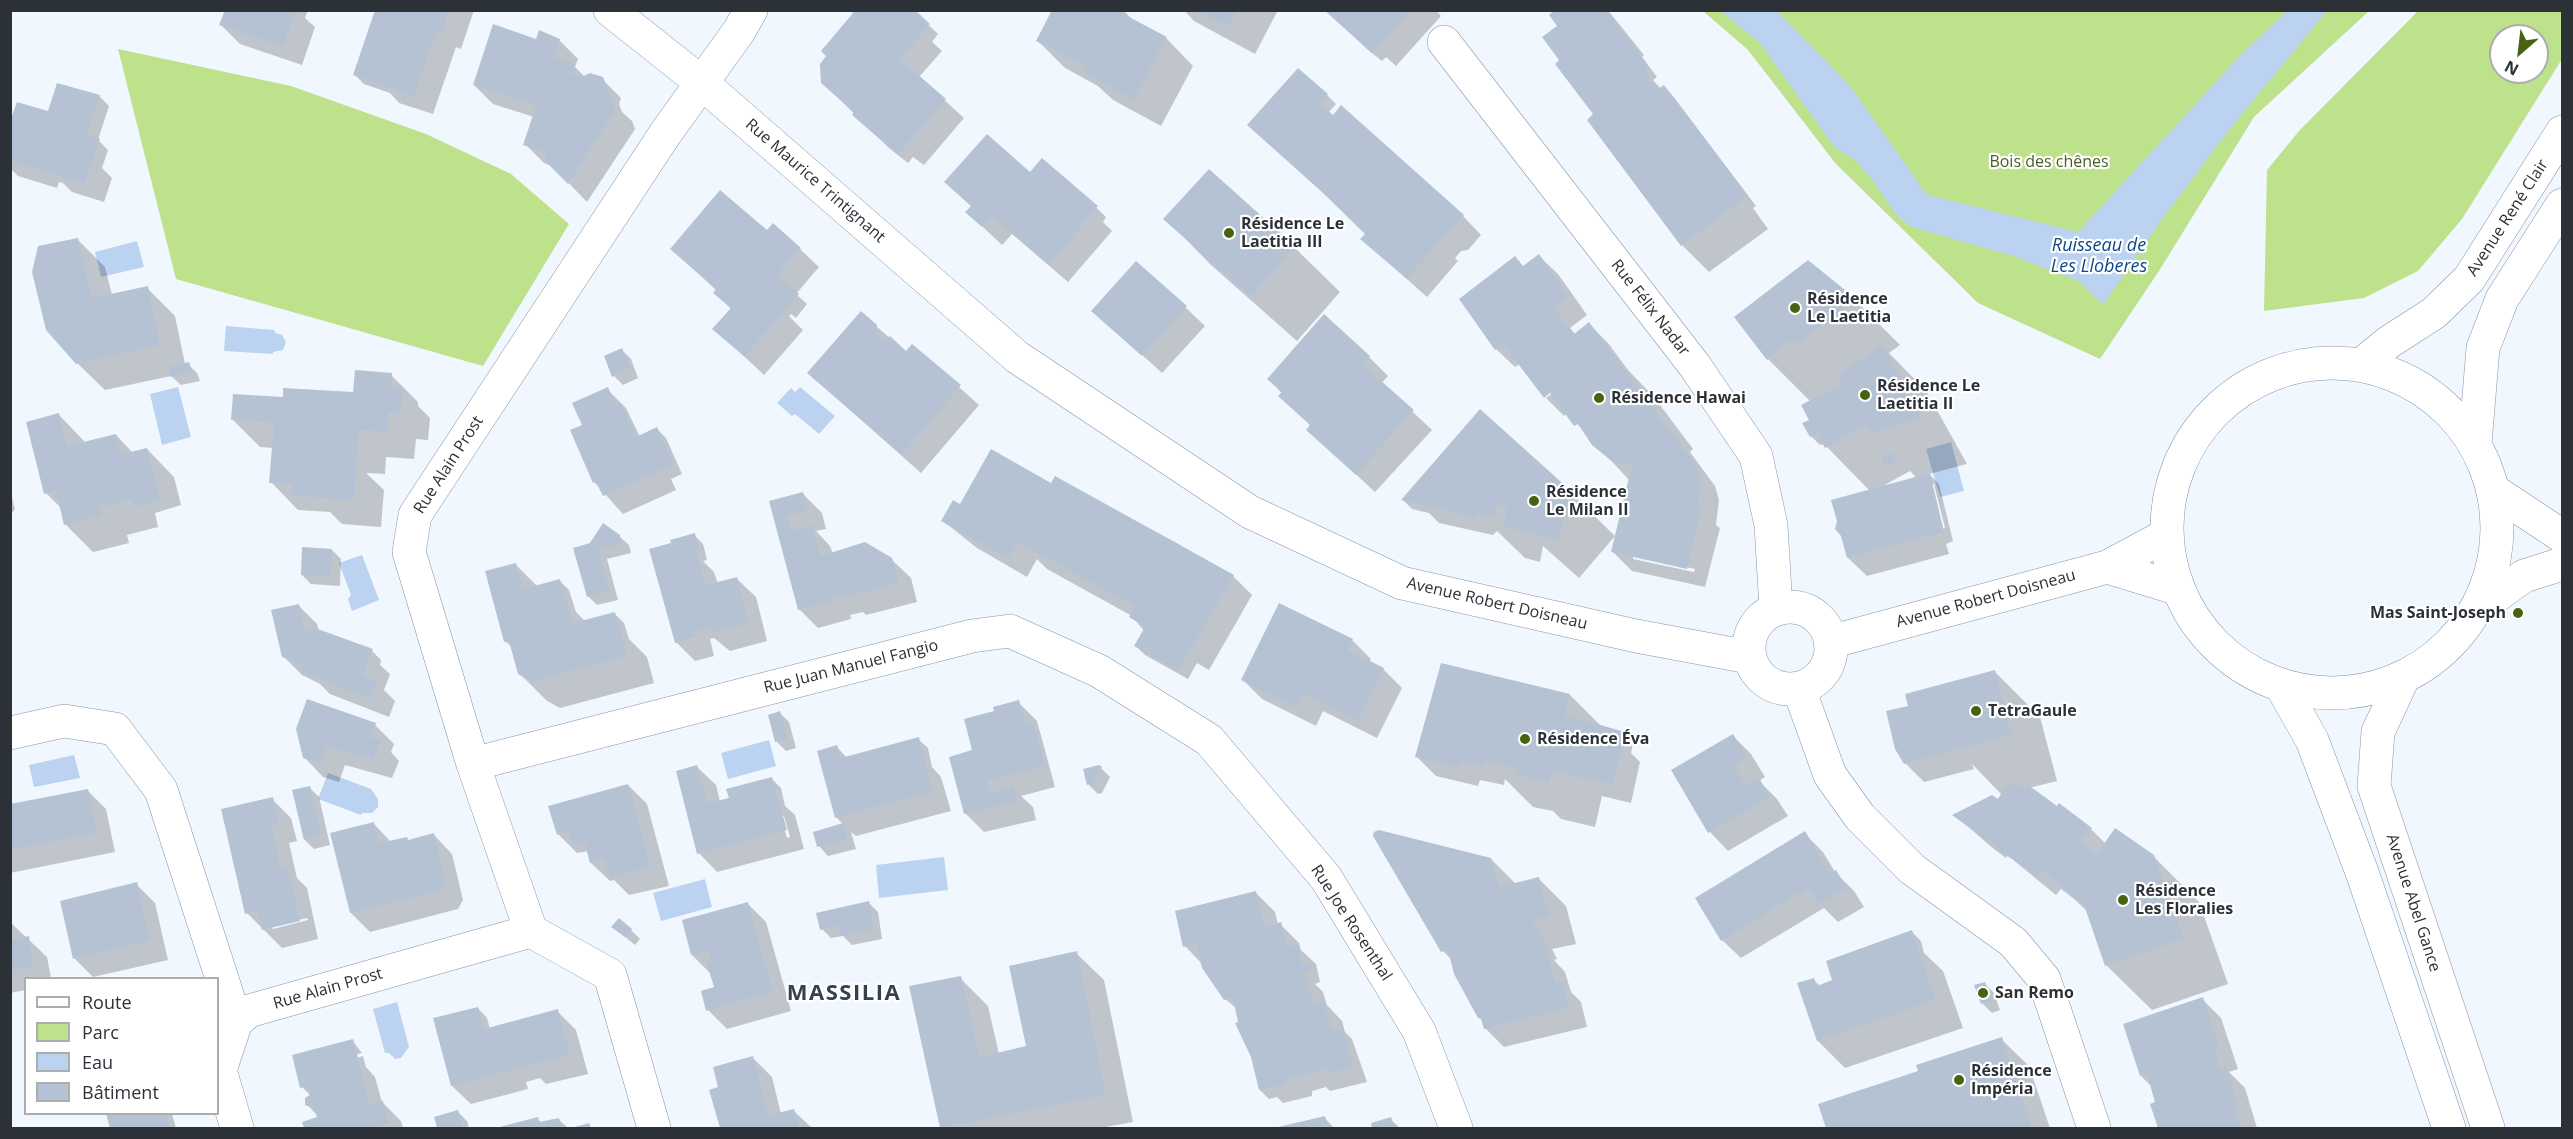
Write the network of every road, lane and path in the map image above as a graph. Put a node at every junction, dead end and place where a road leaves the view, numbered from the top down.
1 (610, 10) edge
2 (751, 10) edge
3 (1444, 42) dead end
4 (702, 83) junction
5 (2562, 132) edge
6 (2562, 205) edge
7 (1017, 357) joint
8 (2362, 364) junction
9 (2475, 444) junction
10 (2494, 491) junction
11 (2165, 536) junction
12 (2562, 536) edge
13 (2562, 564) edge
14 (2107, 567) junction
15 (2176, 588) junction
16 (1776, 609) junction
17 (2476, 610) junction
18 (1830, 642) junction
19 (1749, 657) junction
20 (2403, 678) junction
21 (2282, 687) junction
22 (1799, 689) junction
23 (10, 733) edge
24 (1209, 740) joint
25 (473, 764) junction
26 (531, 931) junction
27 (236, 1022) junction
28 (237, 1128) edge
29 (654, 1128) edge
30 (1456, 1128) edge
31 (2094, 1128) edge
32 (2449, 1128) edge
33 (2488, 1128) edge

1 - 4 street, Rue Maurice Trintignant
2 - 4 street, Rue Alain Prost
3 - 16 street, Rue Félix Nadar
4 - 7 street, Rue Maurice Trintignant
4 - 25 street, Rue Alain Prost
5 - 8 street, Avenue René Clair
6 - 9 street
7 - 19 street, Avenue Robert Doisneau
8 - 9 street
8 - 11 street
9 - 10 street
10 - 12 street
10 - 17 street
11 - 14 street, Avenue Robert Doisneau
11 - 15 street
13 - 17 street
14 - 15 street
14 - 18 street, Avenue Robert Doisneau
15 - 21 street
16 - 18 street
16 - 19 street
17 - 20 street
18 - 22 street
19 - 22 street
20 - 21 street
20 - 33 street, Avenue Abel Gance
21 - 32 street
22 - 31 street
23 - 27 street
24 - 25 street, Rue Juan Manuel Fangio
24 - 30 street, Rue Joe Rosenthal
25 - 26 street, Rue Alain Prost
26 - 27 street, Rue Alain Prost
26 - 29 street
27 - 28 street

